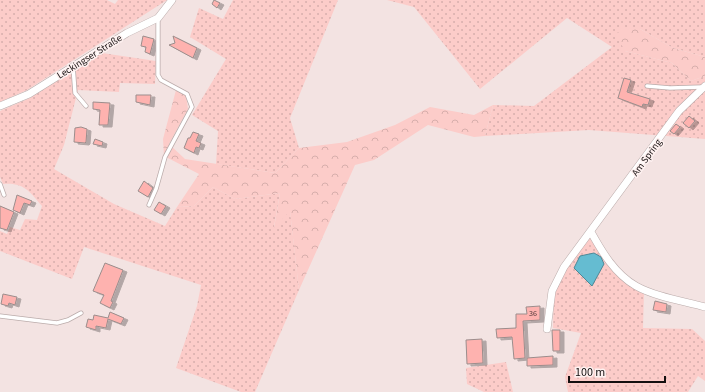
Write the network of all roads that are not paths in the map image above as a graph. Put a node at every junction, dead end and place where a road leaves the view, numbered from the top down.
1 (172, 0) edge
2 (158, 18) junction
3 (73, 65) junction
4 (647, 86) dead end
5 (704, 86) edge
6 (0, 106) edge
7 (86, 106) dead end
8 (0, 184) edge
9 (4, 195) dead end
10 (149, 205) dead end
11 (591, 232) junction
12 (705, 307) edge
13 (81, 313) dead end
14 (0, 316) edge
15 (547, 329) dead end

1 - 2 street, Leckingser Straße
2 - 3 street, Leckingser Straße
2 - 10 lane
3 - 6 street, Leckingser Straße
3 - 7 lane
4 - 5 lane
5 - 11 street, Am Spring
8 - 9 lane
11 - 12 street
11 - 15 street, Am Spring
13 - 14 lane

